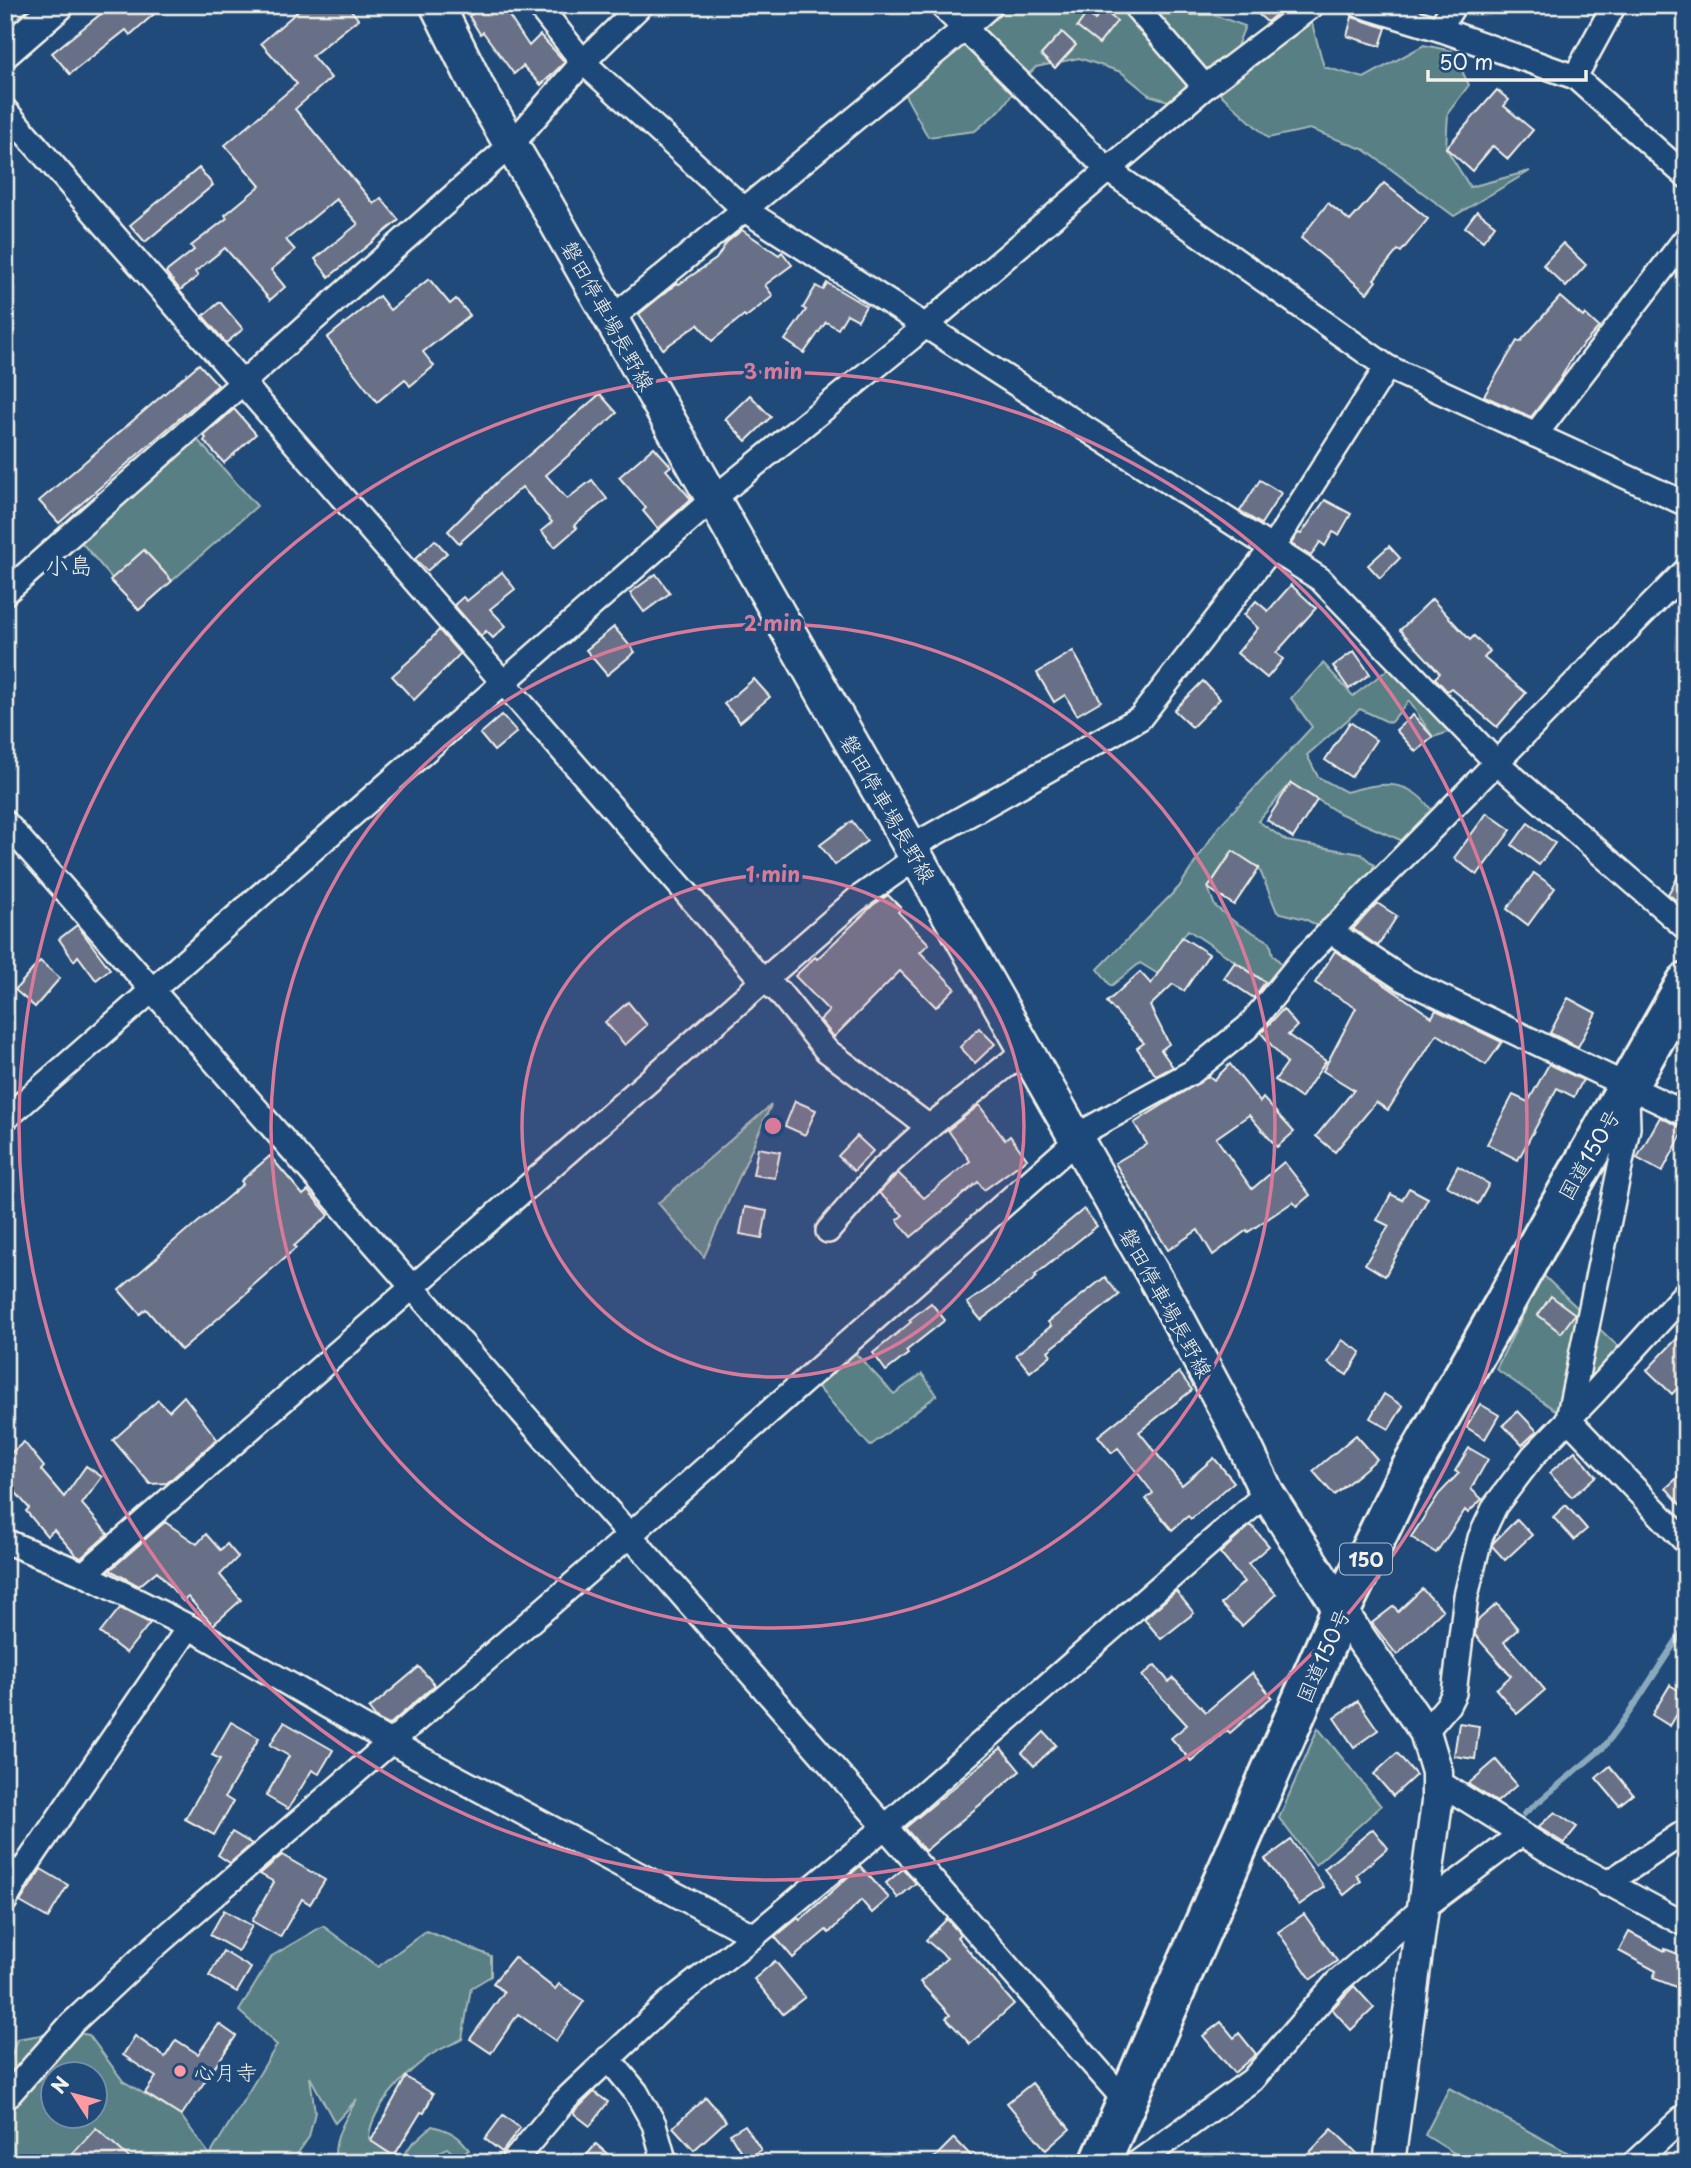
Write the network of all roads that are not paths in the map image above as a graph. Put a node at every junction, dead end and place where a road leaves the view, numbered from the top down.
1 (59, 5) edge
2 (437, 5) edge
3 (538, 5) edge
4 (641, 5) edge
5 (941, 5) edge
6 (991, 5) edge
7 (1135, 5) edge
8 (1313, 5) edge
9 (1360, 5) edge
10 (1454, 5) edge
11 (1614, 5) edge
12 (964, 29) junction
13 (1439, 29) junction
14 (5, 52) edge
15 (583, 62) junction
16 (1575, 77) junction
17 (1205, 88) junction
18 (5, 110) edge
19 (512, 144) junction
20 (1108, 170) junction
21 (1686, 176) edge
22 (745, 210) junction
23 (1686, 238) edge
24 (611, 319) junction
25 (919, 331) junction
26 (1387, 367) junction
27 (244, 384) junction
28 (1535, 435) junction
29 (713, 499) junction
30 (1686, 504) edge
31 (1276, 551) junction
32 (1686, 569) edge
33 (5, 593) edge
34 (505, 682) junction
35 (1496, 762) junction
36 (5, 822) edge
37 (914, 852) junction
38 (1686, 928) edge
39 (1330, 932) junction
40 (763, 981) junction
41 (1686, 983) edge
42 (153, 989) junction
43 (1026, 1050) junction
44 (1626, 1087) junction
45 (1686, 1114) edge
46 (5, 1119) edge
47 (929, 1127) junction
48 (1075, 1139) junction
49 (828, 1231) dead end
50 (414, 1288) junction
51 (1686, 1292) edge
52 (1568, 1419) junction
53 (1267, 1493) junction
54 (5, 1529) edge
55 (630, 1535) junction
56 (1686, 1542) edge
57 (15, 1546) edge
58 (84, 1574) junction
59 (1341, 1610) junction
60 (188, 1627) junction
61 (1425, 1731) junction
62 (390, 1742) junction
63 (1437, 1781) junction
64 (885, 1827) junction
65 (1686, 1831) edge
66 (1521, 1834) junction
67 (12, 1871) edge
68 (1606, 1884) junction
69 (5, 1901) edge
70 (1423, 1908) junction
71 (1686, 1925) edge
72 (754, 1936) junction
73 (608, 2058) junction
74 (5, 2099) edge
75 (1127, 2103) junction
76 (1686, 2115) edge
77 (512, 2163) edge
78 (664, 2163) edge
79 (1100, 2163) edge
80 (1137, 2163) edge
81 (1388, 2163) edge
82 (1634, 2163) edge

1 - 14 street
2 - 19 main road, 磐田停車場長野線
3 - 15 street
4 - 15 street
5 - 12 street
6 - 12 street
7 - 17 street
8 - 17 street
9 - 13 street
10 - 13 street
11 - 16 street
12 - 20 street
12 - 22 street
13 - 16 street
15 - 19 street
15 - 22 street
16 - 21 street
17 - 20 street
18 - 27 street
19 - 24 main road, 磐田停車場長野線
19 - 27 street
20 - 25 street
20 - 26 street
22 - 24 street
22 - 25 street
23 - 28 street
24 - 29 main road, 磐田停車場長野線
25 - 29 street
25 - 31 street
26 - 28 street
26 - 31 street
27 - 33 street
27 - 34 street
28 - 30 street
29 - 34 street
29 - 37 main road, 磐田停車場長野線
31 - 35 street
31 - 37 street
32 - 35 street
34 - 40 street
34 - 42 street
35 - 38 street
35 - 39 street
36 - 42 street
37 - 40 street
37 - 43 main road, 磐田停車場長野線
39 - 44 street
39 - 48 street
40 - 47 street
40 - 50 street
41 - 44 highway, 国道150号 / 150
42 - 46 street
42 - 50 street
43 - 47 street
43 - 48 main road, 磐田停車場長野線
44 - 45 street
44 - 52 street
44 - 59 highway, 国道150号 / 150
47 - 49 street
48 - 53 main road, 磐田停車場長野線
48 - 55 street
50 - 55 street
50 - 58 street
51 - 52 street
52 - 56 street
52 - 61 street
53 - 59 main road, 磐田停車場長野線
53 - 64 street
54 - 57 street
55 - 62 street
55 - 64 street
57 - 58 street
58 - 60 street
59 - 61 street
59 - 75 highway, 国道150号 / 150
60 - 62 street
60 - 67 street
61 - 63 street
62 - 72 street
62 - 74 street
63 - 66 street
63 - 70 street
64 - 72 street
64 - 75 street
65 - 68 street
66 - 68 street
66 - 70 street
67 - 69 street
68 - 71 street
70 - 80 street
70 - 81 street
72 - 73 street
73 - 77 street
73 - 78 street
75 - 79 highway, 国道150号 / 150
76 - 82 street

